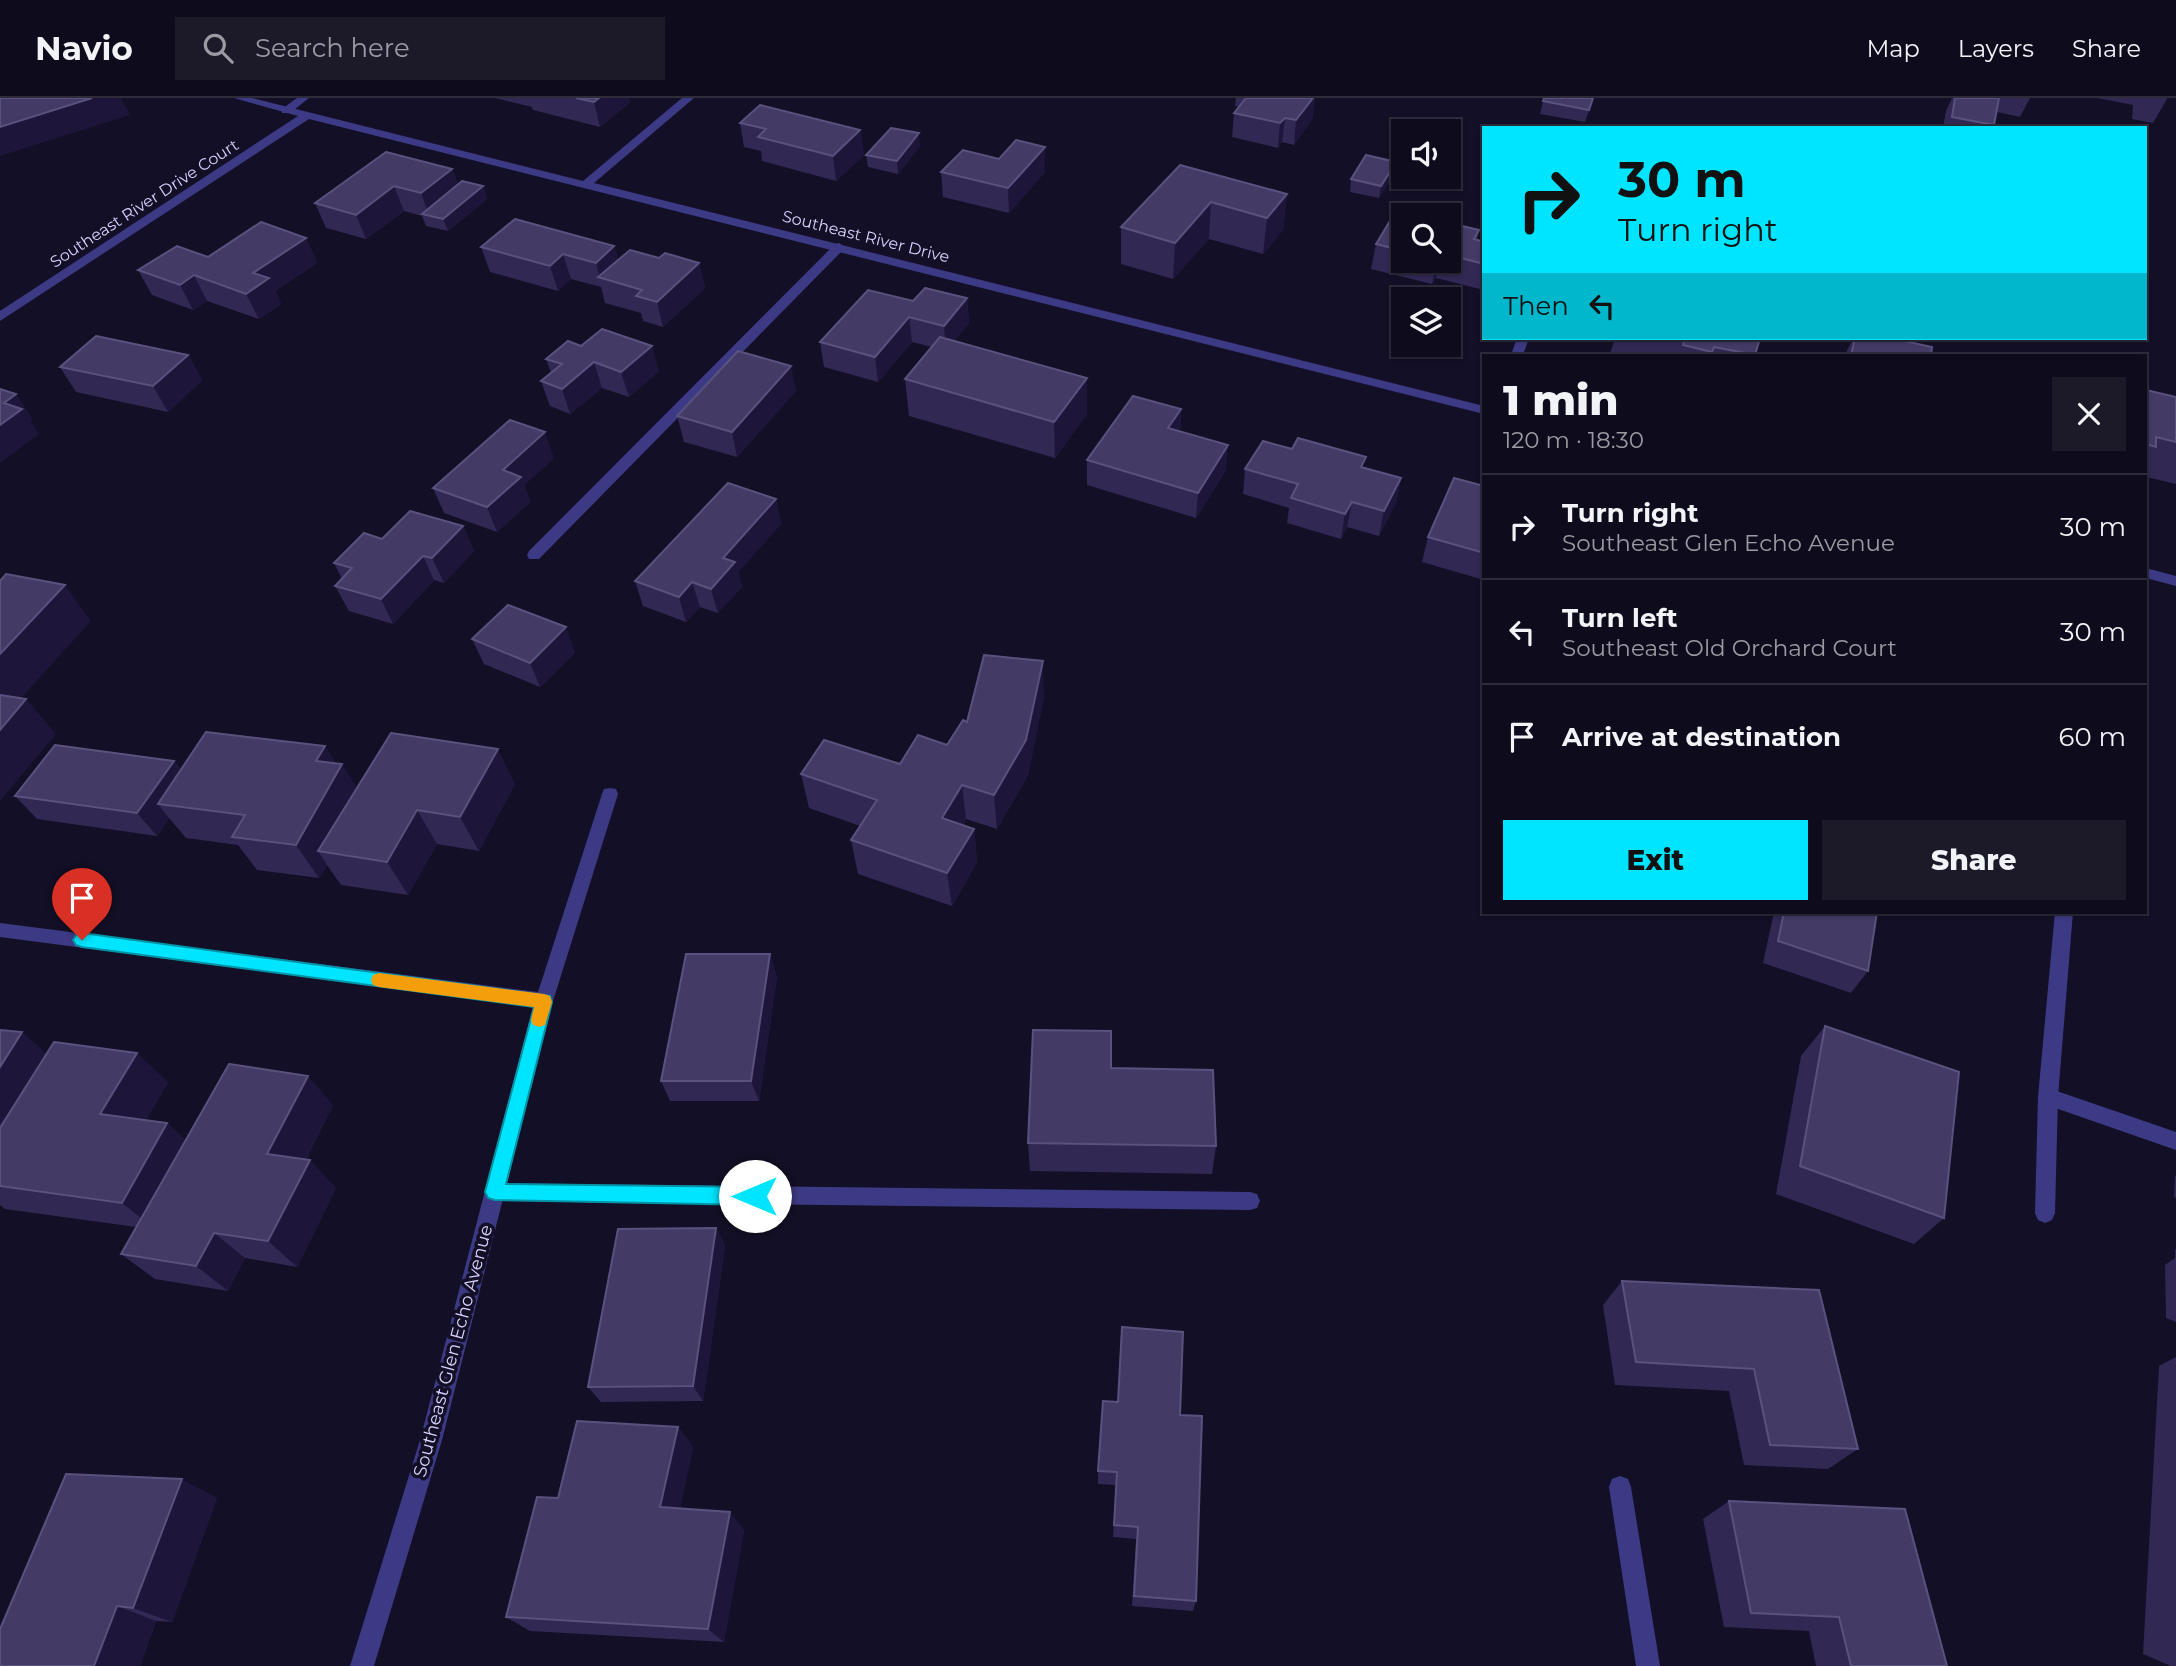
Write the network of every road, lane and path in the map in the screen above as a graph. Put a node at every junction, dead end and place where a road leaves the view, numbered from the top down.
1 (239, 98) edge
2 (304, 98) edge
3 (689, 98) edge
4 (286, 111) junction
5 (306, 116) junction
6 (587, 183) junction
7 (839, 247) junction
8 (0, 317) edge
9 (1482, 409) edge
10 (534, 555) dead end
11 (2147, 573) edge
12 (2176, 581) edge
13 (610, 794) dead end
14 (2064, 914) edge
15 (0, 929) edge
16 (544, 1002) junction
17 (2048, 1097) junction
18 (2176, 1142) edge
19 (495, 1192) junction
20 (1250, 1201) dead end
21 (2045, 1213) dead end
22 (1620, 1487) dead end
23 (362, 1666) edge
24 (1648, 1666) edge

1 - 4 street, Southeast River Drive
2 - 4 street
3 - 6 street
4 - 5 street, Southeast River Drive
5 - 6 street, Southeast River Drive
5 - 8 street, Southeast River Drive Court
6 - 7 street, Southeast River Drive
7 - 9 street, Southeast River Drive
7 - 10 street
11 - 12 street
13 - 16 street, Southeast Glen Echo Avenue
14 - 17 street
15 - 16 street
16 - 19 street, Southeast Glen Echo Avenue
17 - 18 street
17 - 21 street
19 - 20 street
19 - 23 street, Southeast Glen Echo Avenue
22 - 24 street

